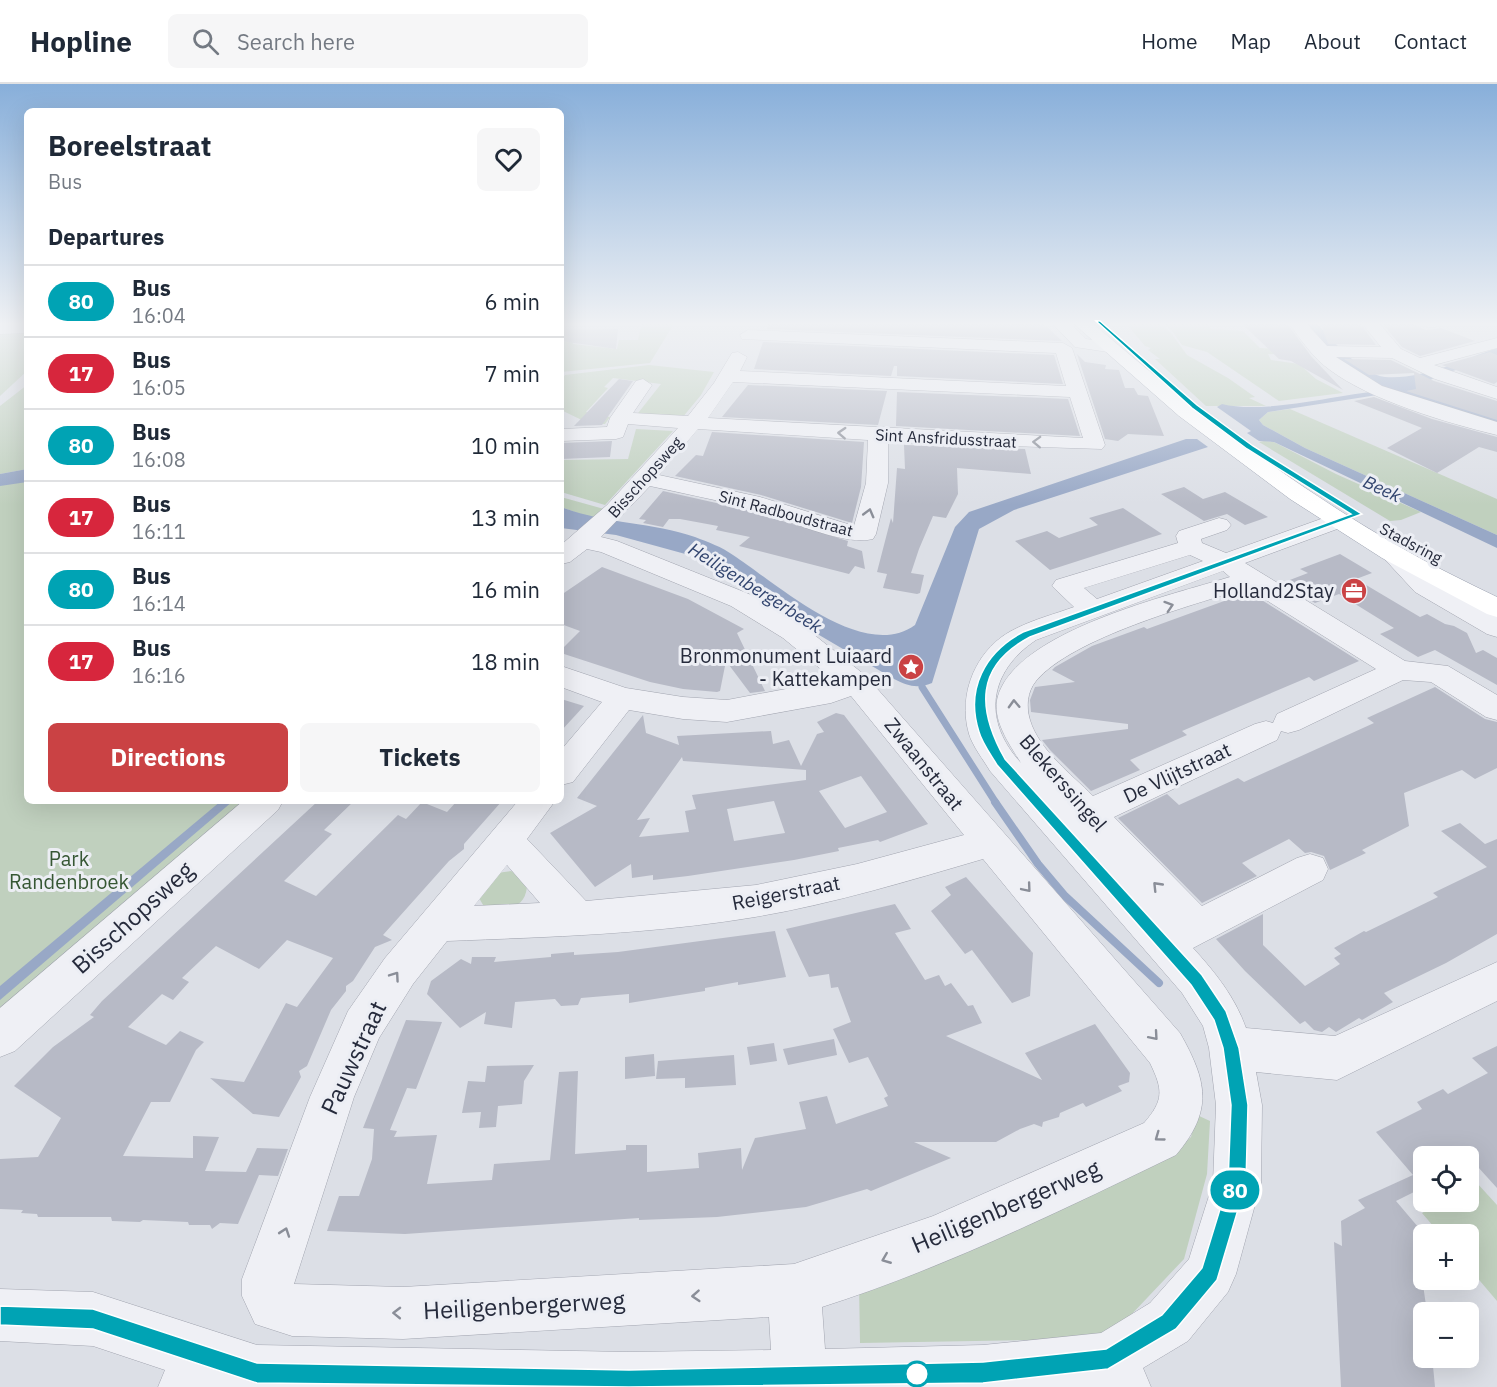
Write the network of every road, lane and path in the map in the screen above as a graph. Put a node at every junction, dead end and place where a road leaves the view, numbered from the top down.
1 (723, 383) edge
2 (877, 383) edge
3 (1076, 383) edge
4 (1152, 383) edge
5 (1167, 383) edge
6 (1364, 383) edge
7 (1467, 383) edge
8 (643, 385) dead end
9 (1079, 392) junction
10 (1497, 393) edge
11 (620, 418) junction
12 (694, 422) junction
13 (1497, 429) edge
14 (564, 435) edge
15 (878, 435) junction
16 (645, 478) junction
17 (1349, 517) junction
18 (1219, 525) dead end
19 (596, 531) junction
20 (1191, 547) junction
21 (1390, 552) junction
22 (564, 555) edge
23 (1239, 571) junction
24 (1497, 589) edge
25 (1497, 608) edge
26 (1092, 609) junction
27 (1497, 627) edge
28 (1399, 670) junction
29 (564, 677) edge
30 (856, 683) junction
31 (622, 698) junction
32 (1497, 709) edge
33 (564, 769) edge
34 (263, 804) edge
35 (536, 804) edge
36 (1072, 821) junction
37 (506, 840) junction
38 (989, 843) junction
39 (1310, 869) dead end
40 (578, 918) junction
41 (435, 925) junction
42 (1182, 935) junction
43 (1497, 981) edge
44 (0, 1036) edge
45 (1231, 1048) junction
46 (1182, 1088) joint
47 (267, 1287) joint
48 (794, 1290) junction
49 (0, 1315) edge
50 (196, 1373) edge
51 (1116, 1373) edge
52 (800, 1376) junction
53 (629, 1384) edge

1 - 12 street, Bisschopsweg
2 - 9 street
3 - 9 street, Sint Ansfridusstraat
4 - 17 main road, Stadsring
5 - 17 main road, Stadsring
6 - 13 street
7 - 10 street
8 - 11 street
9 -> 15 street, Sint Ansfridusstraat
11 - 12 street, Sint Ansfridusstraat
11 - 14 street
15 -> 12 street, Sint Ansfridusstraat
12 - 16 street, Bisschopsweg
16 -> 15 street, Sint Radboudstraat
16 - 19 street, Bisschopsweg
17 - 21 main road, Stadsring
17 - 23 street, Blekerssingel
17 - 24 main road, Stadsring
18 - 20 street
19 - 22 street, Bisschopsweg
19 - 30 street, Zwaanstraat
20 - 23 street
20 - 26 street
21 - 25 main road, Stadsring
21 - 27 street, Stadsring
23 - 26 street, Blekerssingel
23 - 28 street
36 -> 23 street, Blekerssingel
26 - 36 street, Blekerssingel
28 - 32 street
28 - 36 street, De Vlijtstraat
29 - 31 street
30 - 31 street
30 - 38 street, Zwaanstraat
31 - 33 street
34 - 44 street, Bisschopsweg
35 - 37 street, Pauwstraat
36 - 42 street, Blekerssingel
37 - 40 street
37 - 41 street, Pauwstraat
38 - 40 street, Reigerstraat
38 -> 46 street, Zwaanstraat
39 - 42 street
40 - 41 street, Reigerstraat
47 -> 41 street, Pauwstraat
42 - 45 street, Blekerssingel
43 - 45 street
45 - 51 street
46 -> 48 street, Heiligenbergerweg
48 -> 47 street, Heiligenbergerweg
48 - 52 street
49 - 50 street
50 - 53 street
51 - 52 street
52 - 53 street

